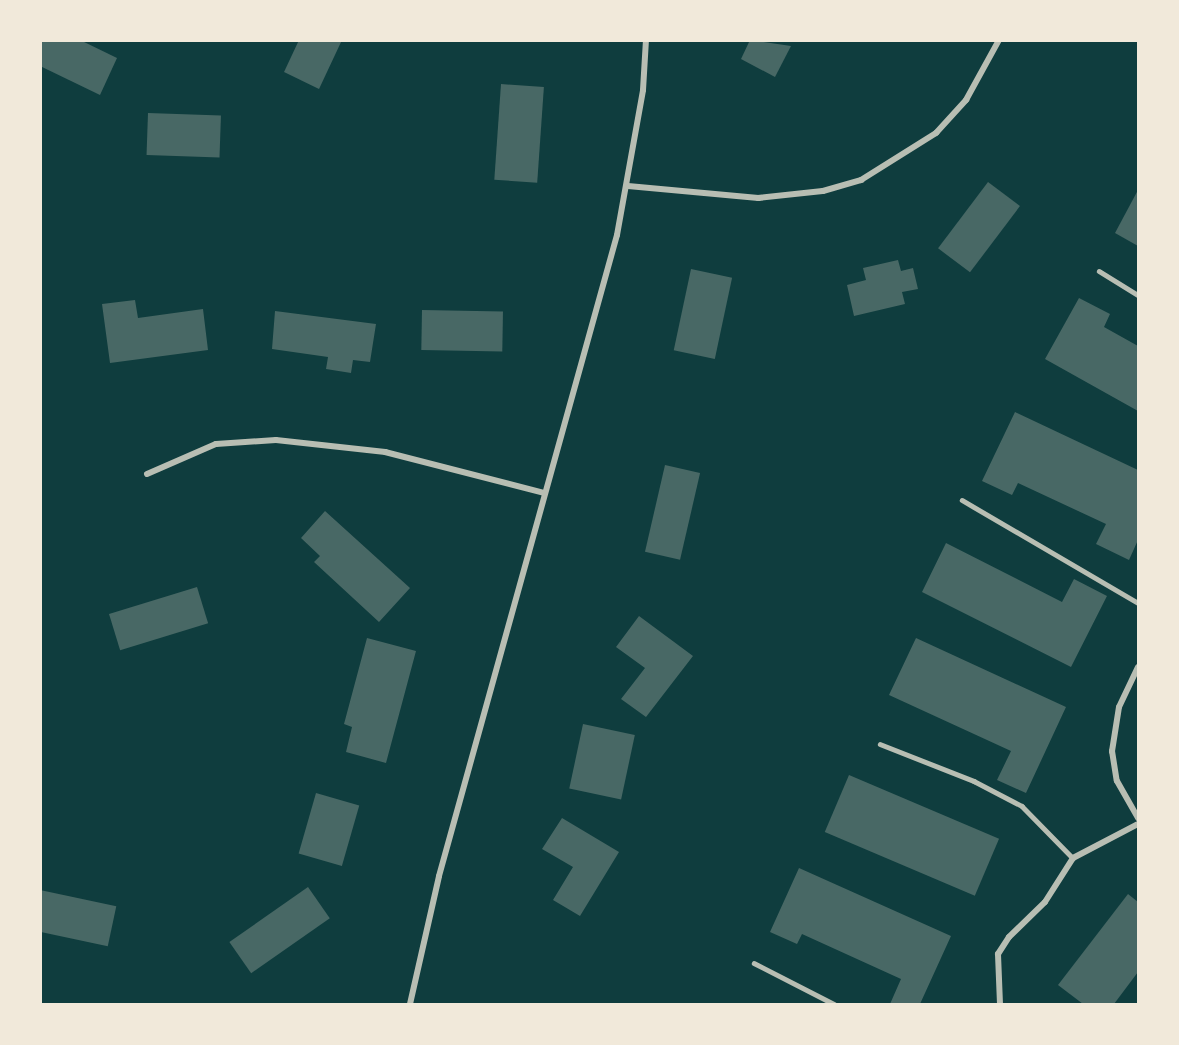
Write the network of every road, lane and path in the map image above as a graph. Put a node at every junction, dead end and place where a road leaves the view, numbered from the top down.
1 (646, 40) edge
2 (999, 40) edge
3 (628, 186) junction
4 (1099, 271) dead end
5 (1138, 295) edge
6 (147, 474) dead end
7 (545, 493) junction
8 (962, 500) dead end
9 (1138, 603) edge
10 (1138, 667) edge
11 (880, 744) dead end
12 (1138, 818) edge
13 (1138, 824) edge
14 (1073, 858) junction
15 (754, 963) dead end
16 (410, 1005) edge
17 (834, 1005) edge
18 (1000, 1005) edge

1 - 3 street
2 - 3 street
3 - 7 street
4 - 5 lane
6 - 7 street
7 - 16 street
8 - 9 lane
10 - 12 street
11 - 14 lane
13 - 14 street
14 - 18 street
15 - 17 lane

